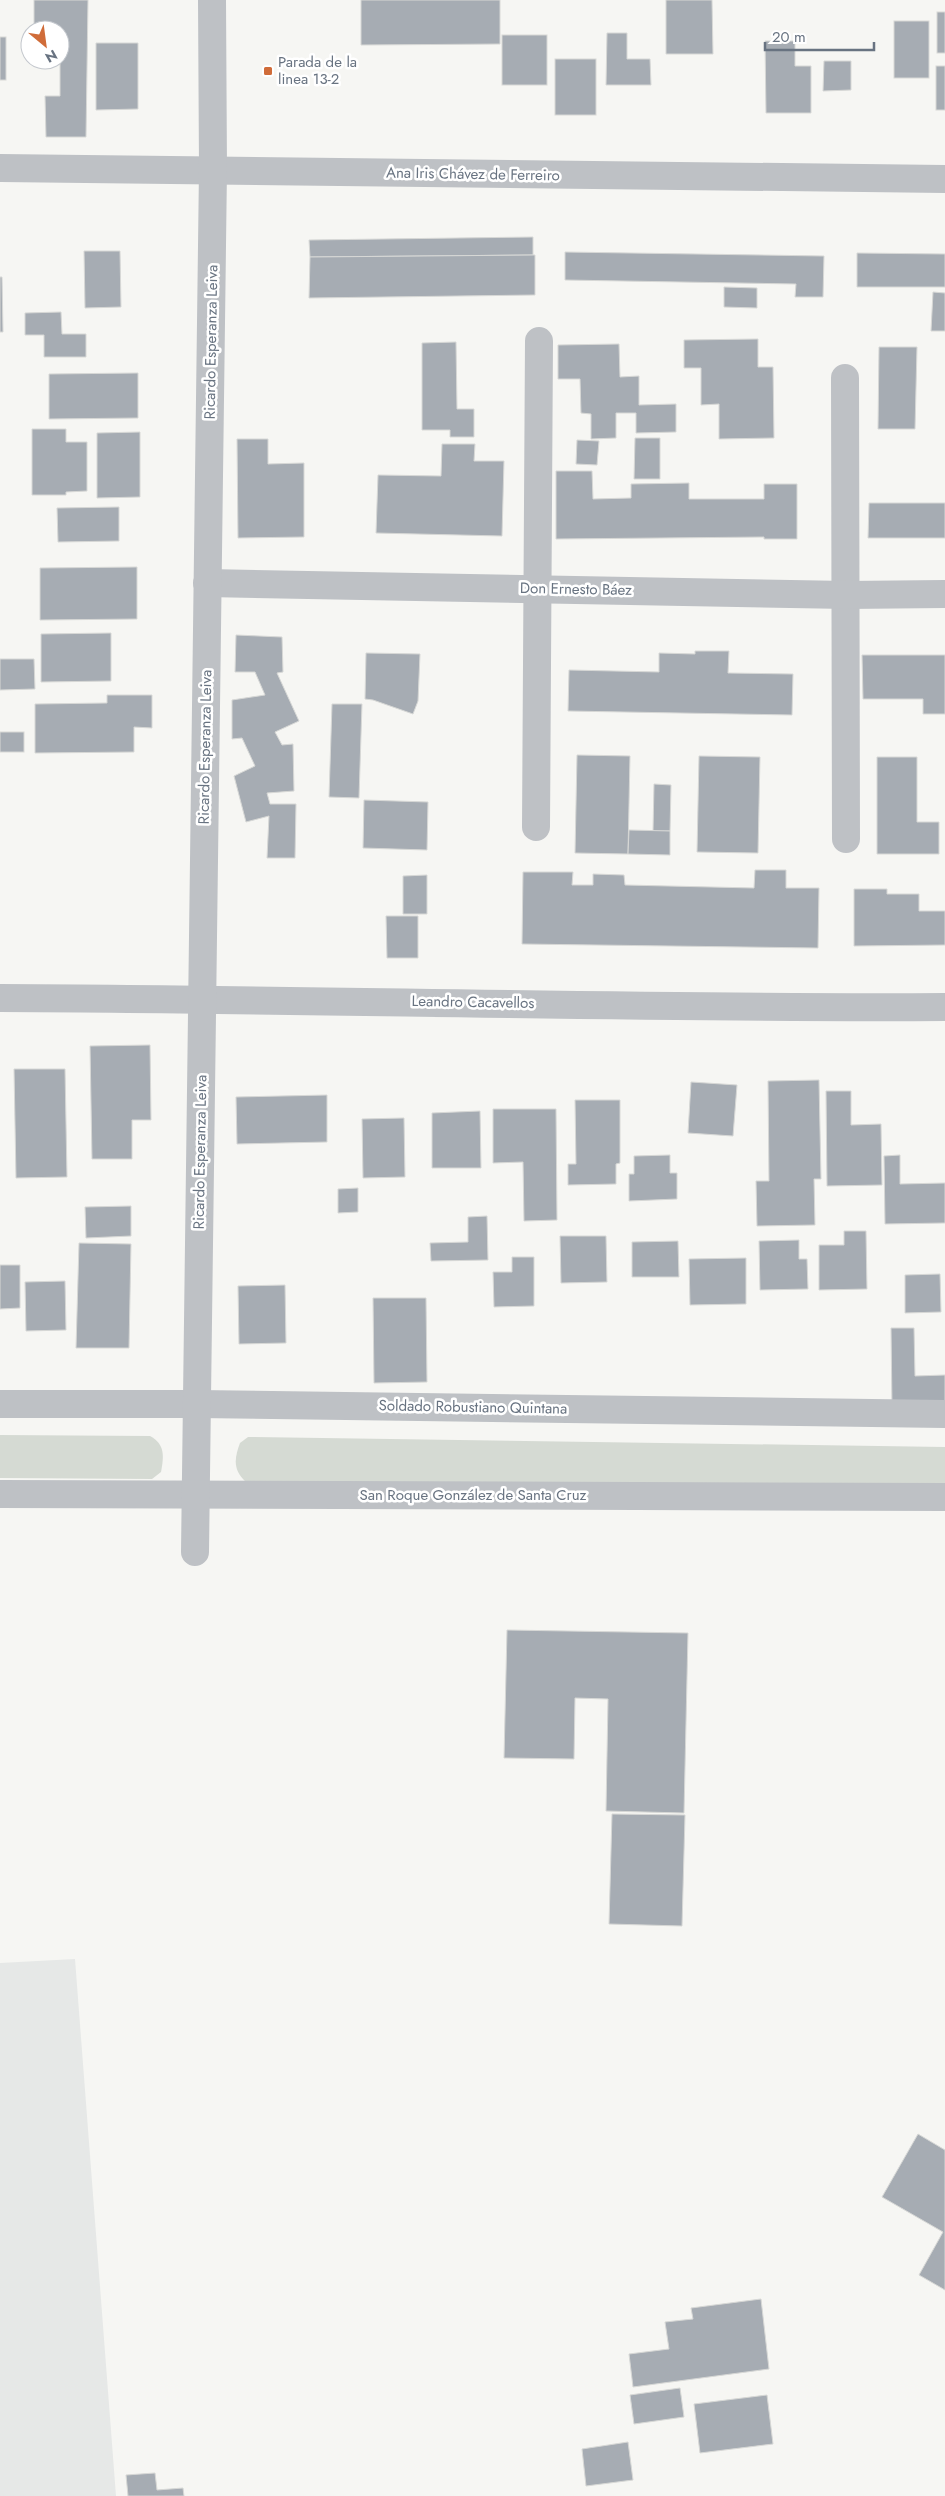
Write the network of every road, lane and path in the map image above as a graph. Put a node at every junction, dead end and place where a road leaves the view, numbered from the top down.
1 (212, 0) edge
2 (0, 168) edge
3 (213, 169) junction
4 (945, 179) edge
5 (539, 341) dead end
6 (846, 378) dead end
7 (207, 583) junction
8 (537, 589) junction
9 (945, 594) edge
10 (847, 595) junction
11 (536, 827) dead end
12 (846, 840) dead end
13 (0, 998) edge
14 (202, 998) junction
15 (945, 1007) edge
16 (0, 1404) edge
17 (197, 1404) junction
18 (945, 1414) edge
19 (196, 1493) junction
20 (0, 1494) edge
21 (945, 1497) edge
22 (195, 1552) dead end

1 - 3 street, Ricardo Esperanza Leiva
2 - 3 street, Ana Iris Chávez de Ferreiro
3 - 4 street, Ana Iris Chávez de Ferreiro
3 - 7 street, Ricardo Esperanza Leiva
5 - 8 street
6 - 10 street
7 - 8 street, Don Ernesto Báez
7 - 14 street, Ricardo Esperanza Leiva
8 - 10 street, Don Ernesto Báez
8 - 11 street
9 - 10 street, Don Ernesto Báez
10 - 12 street
13 - 14 street, Leandro Cacavellos
14 - 15 street, Leandro Cacavellos
14 - 17 street, Ricardo Esperanza Leiva
16 - 17 street, Soldado Robustiano Quintana
17 - 18 street, Soldado Robustiano Quintana
17 - 19 street, Ricardo Esperanza Leiva
19 - 20 street, San Roque González de Santa Cruz
19 - 21 street, San Roque González de Santa Cruz
19 - 22 street, Ricardo Esperanza Leiva

